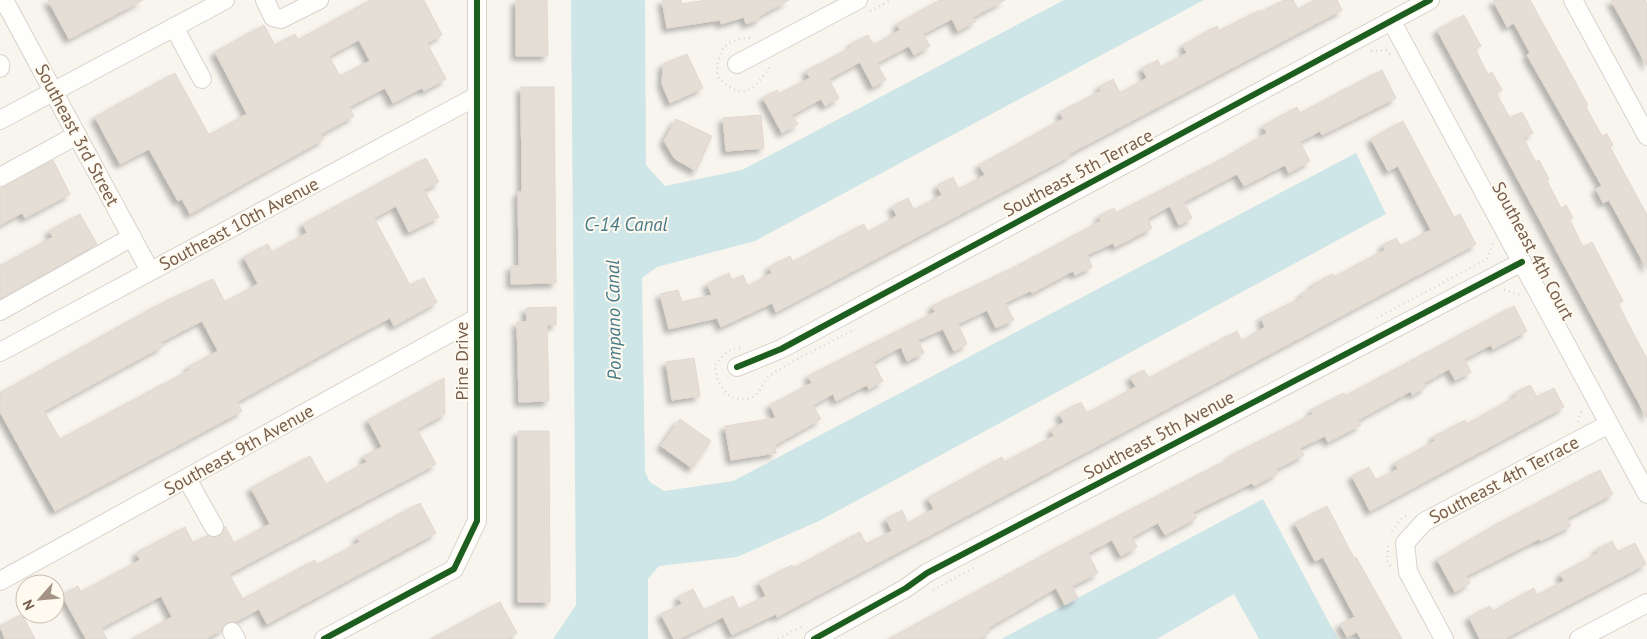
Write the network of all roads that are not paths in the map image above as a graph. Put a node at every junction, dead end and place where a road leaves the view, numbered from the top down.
1 (4, 0) edge
2 (225, 0) edge
3 (265, 0) edge
4 (319, 0) edge
5 (477, 0) edge
6 (858, 0) edge
7 (1430, 0) edge
8 (1573, 0) edge
9 (1392, 22) junction
10 (174, 27) junction
11 (0, 64) edge
12 (737, 64) dead end
13 (0, 68) edge
14 (202, 79) dead end
15 (54, 91) junction
16 (477, 96) junction
17 (0, 120) edge
18 (77, 135) junction
19 (1647, 136) edge
20 (0, 177) edge
21 (132, 237) junction
22 (1522, 262) junction
23 (150, 271) junction
24 (0, 311) edge
25 (477, 318) junction
26 (0, 352) edge
27 (737, 367) dead end
28 (1609, 424) junction
29 (188, 479) junction
30 (1647, 494) edge
31 (214, 527) dead end
32 (0, 581) edge
33 (1647, 603) edge
34 (811, 631) edge
35 (324, 639) edge
36 (1444, 639) edge
37 (1579, 639) edge

1 - 15 street, Southeast 3rd Street
2 - 10 street
3 - 4 street
5 - 16 street, Pine Drive
6 - 12 street
7 - 9 street, Southeast 5th Terrace
8 - 19 street
9 - 22 street, Southeast 4th Court
9 - 27 street, Southeast 5th Terrace
10 - 14 street
10 - 15 street
11 - 13 street
15 - 17 street
15 - 18 street, Southeast 3rd Street
16 - 23 street, Southeast 10th Avenue
16 - 25 street, Pine Drive
18 - 20 street
18 - 21 street, Southeast 3rd Street
21 - 23 street, Southeast 3rd Street
21 - 24 street
22 - 28 street, Southeast 4th Court
22 - 34 street, Southeast 5th Avenue
23 - 26 street, Southeast 10th Avenue
25 - 29 street, Southeast 9th Avenue
25 - 35 street, Pine Drive
28 - 30 street, Southeast 4th Court
28 - 36 street, Southeast 4th Terrace
29 - 31 street
29 - 32 street, Southeast 9th Avenue
33 - 37 street

